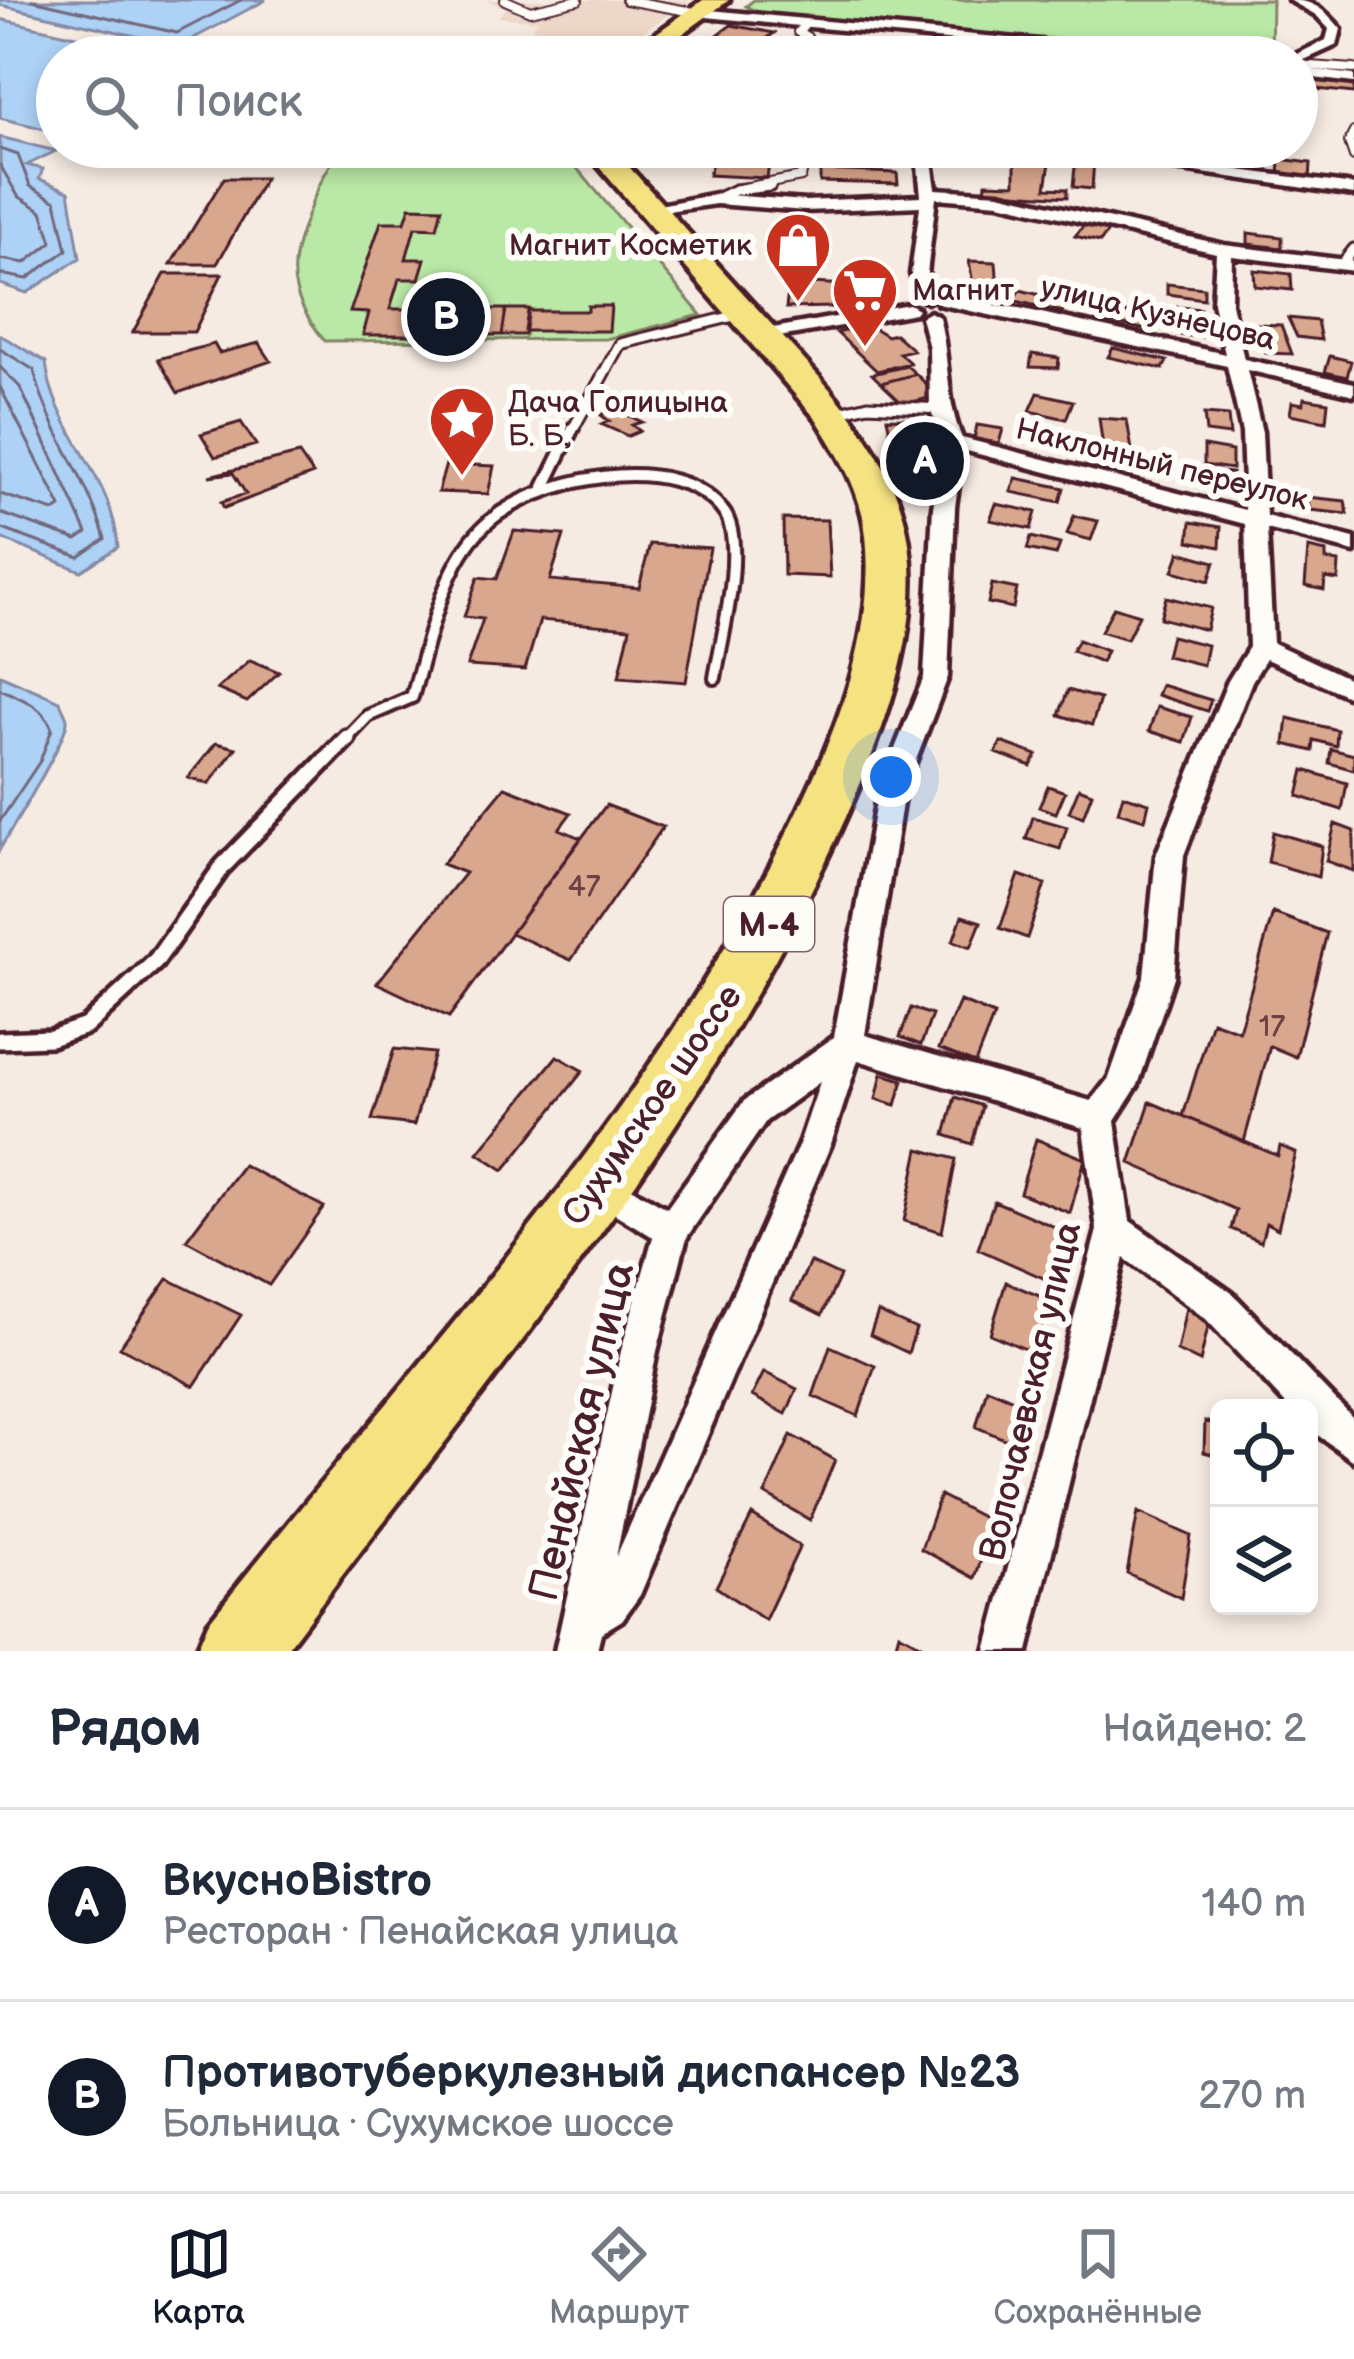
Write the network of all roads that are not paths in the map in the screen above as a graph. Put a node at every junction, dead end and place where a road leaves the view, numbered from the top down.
1 (505, 0) edge
2 (578, 0) edge
3 (626, 0) edge
4 (1294, 0) edge
5 (710, 4) edge
6 (804, 25) junction
7 (665, 36) edge
8 (805, 36) edge
9 (918, 36) edge
10 (1318, 51) edge
11 (1318, 66) edge
12 (1354, 69) edge
13 (1318, 71) edge
14 (1354, 80) edge
15 (1354, 131) edge
16 (1354, 157) edge
17 (613, 168) edge
18 (803, 168) edge
19 (925, 168) edge
20 (1251, 168) edge
21 (1354, 190) edge
22 (927, 197) junction
23 (716, 199) junction
24 (647, 209) junction
25 (1354, 249) edge
26 (1224, 250) junction
27 (1348, 265) edge
28 (928, 307) junction
29 (752, 324) junction
30 (1234, 360) junction
31 (1354, 389) edge
32 (940, 409) junction
33 (832, 414) junction
34 (954, 442) junction
35 (544, 487) junction
36 (1257, 518) junction
37 (1354, 544) edge
38 (1261, 646) junction
39 (715, 678) dead end
40 (1354, 691) edge
41 (0, 1040) edge
42 (848, 1044) junction
43 (1098, 1118) junction
44 (598, 1186) junction
45 (672, 1230) junction
46 (1114, 1230) junction
47 (1354, 1442) edge
48 (580, 1635) edge
49 (236, 1651) edge
50 (1007, 1651) edge

1 - 2 lane
3 - 5 lane
4 - 10 street
5 - 6 street
5 - 7 highway
6 - 8 lane
6 - 9 street
11 - 12 lane
13 - 14 street
15 - 16 lane
17 - 24 highway, Сухумское шоссе / М-4
18 - 23 lane
19 - 22 street
20 - 21 street
22 - 23 street
22 - 26 street
22 - 28 street
23 - 24 street
24 - 29 highway, Сухумское шоссе / М-4
25 - 27 lane
26 - 27 street
26 - 30 street
28 - 29 street, улица Кузнецова
28 - 30 street, улица Кузнецова
28 - 32 street
29 - 33 highway, Сухумское шоссе / М-4
29 - 35 lane
30 - 31 street, улица Кузнецова
30 - 36 street
32 - 33 lane
32 - 34 street
33 - 44 highway, Сухумское шоссе / М-4
34 - 36 street, Наклонный переулок
34 - 42 street
35 - 39 lane
35 - 41 lane
36 - 37 street, Наклонный переулок
36 - 38 street
38 - 40 street
38 - 43 street
42 - 43 street
42 - 45 street, Пенайская улица
42 - 48 street
43 - 46 street, Волочаевская улица
44 - 45 street, Пенайская улица
44 - 49 highway, Сухумское шоссе / М-4
45 - 48 street, Пенайская улица
46 - 47 street
46 - 50 street, Волочаевская улица

